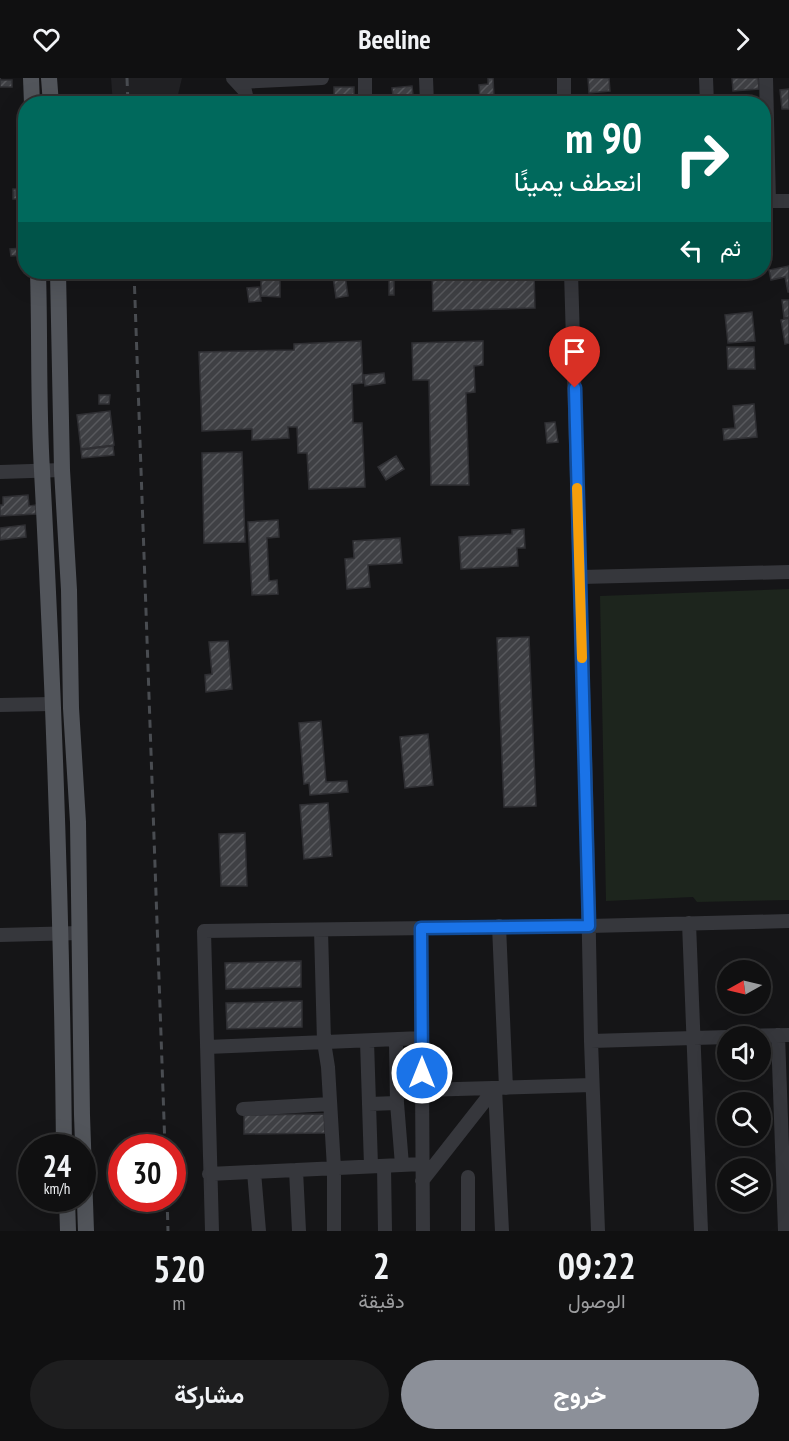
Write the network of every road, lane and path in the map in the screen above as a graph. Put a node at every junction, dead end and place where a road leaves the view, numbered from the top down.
1 (31, 78) edge
2 (50, 78) edge
3 (322, 78) edge
4 (365, 78) edge
5 (426, 78) edge
6 (564, 78) edge
7 (706, 78) edge
8 (766, 78) edge
9 (280, 79) edge
10 (235, 80) edge
11 (32, 96) edge
12 (51, 96) edge
13 (246, 96) edge
14 (365, 96) edge
15 (427, 96) edge
16 (564, 96) edge
17 (707, 96) edge
18 (766, 96) edge
19 (771, 201) edge
20 (789, 201) edge
21 (38, 279) edge
22 (58, 279) edge
23 (571, 279) edge
24 (62, 470) junction
25 (42, 471) junction
26 (0, 472) edge
27 (789, 572) edge
28 (581, 577) junction
29 (51, 704) junction
30 (0, 705) edge
31 (789, 921) edge
32 (689, 923) junction
33 (499, 926) junction
34 (589, 926) junction
35 (421, 928) junction
36 (321, 930) junction
37 (80, 933) junction
38 (62, 934) junction
39 (0, 935) edge
40 (783, 1035) edge
41 (717, 1037) edge
42 (422, 1038) junction
43 (692, 1038) junction
44 (367, 1041) junction
45 (591, 1041) junction
46 (324, 1042) junction
47 (396, 1044) dead end
48 (207, 1047) junction
49 (592, 1085) junction
50 (501, 1088) junction
51 (422, 1090) junction
52 (397, 1103) junction
53 (330, 1104) junction
54 (369, 1104) junction
55 (243, 1109) dead end
56 (64, 1134) edge
57 (422, 1164) junction
58 (402, 1165) junction
59 (377, 1166) junction
60 (334, 1168) junction
61 (296, 1170) junction
62 (254, 1172) junction
63 (210, 1174) junction
64 (468, 1177) dead end
65 (422, 1181) junction
66 (67, 1212) edge
67 (68, 1231) edge
68 (86, 1231) edge
69 (212, 1231) edge
70 (259, 1231) edge
71 (299, 1231) edge
72 (333, 1231) edge
73 (385, 1231) edge
74 (423, 1231) edge
75 (468, 1231) edge
76 (502, 1231) edge
77 (598, 1231) edge
78 (701, 1231) edge
79 (785, 1231) edge

1 - 11 main road
2 - 12 main road
3 - 9 street
4 - 14 street
5 - 15 street
6 - 16 street
7 - 17 street
8 - 18 street
9 - 10 street
10 - 13 street
19 - 20 street
21 - 25 main road
22 - 24 main road
23 - 28 street
24 - 25 street
24 - 37 main road
25 - 26 street
25 - 29 main road
27 - 28 street
28 - 34 street
29 - 30 street
29 - 38 main road
31 - 32 street
32 - 34 street
32 - 43 street
33 - 34 street
33 - 35 street
33 - 50 street
34 - 45 street
35 - 36 street
35 - 42 street
36 - 46 street
36 - 48 street
37 - 38 street
37 - 68 main road
38 - 39 street
38 - 56 main road
40 - 79 street
41 - 43 street
42 - 44 street
42 - 51 street
43 - 45 street
43 - 78 street
44 - 46 street
44 - 54 street
45 - 49 street
46 - 48 street
46 - 53 street
47 - 52 street
48 - 63 street
49 - 50 street
49 - 77 street
50 - 51 street
50 - 65 street
50 - 76 street
51 - 57 street
52 - 54 street
52 - 58 street
53 - 55 street
53 - 60 street
54 - 59 street
57 - 58 street
57 - 65 street
58 - 59 street
59 - 60 street
59 - 73 street
60 - 61 street
60 - 72 street
61 - 62 street
61 - 71 street
62 - 63 street
62 - 70 street
63 - 69 street
64 - 75 street
65 - 74 street
66 - 67 main road

